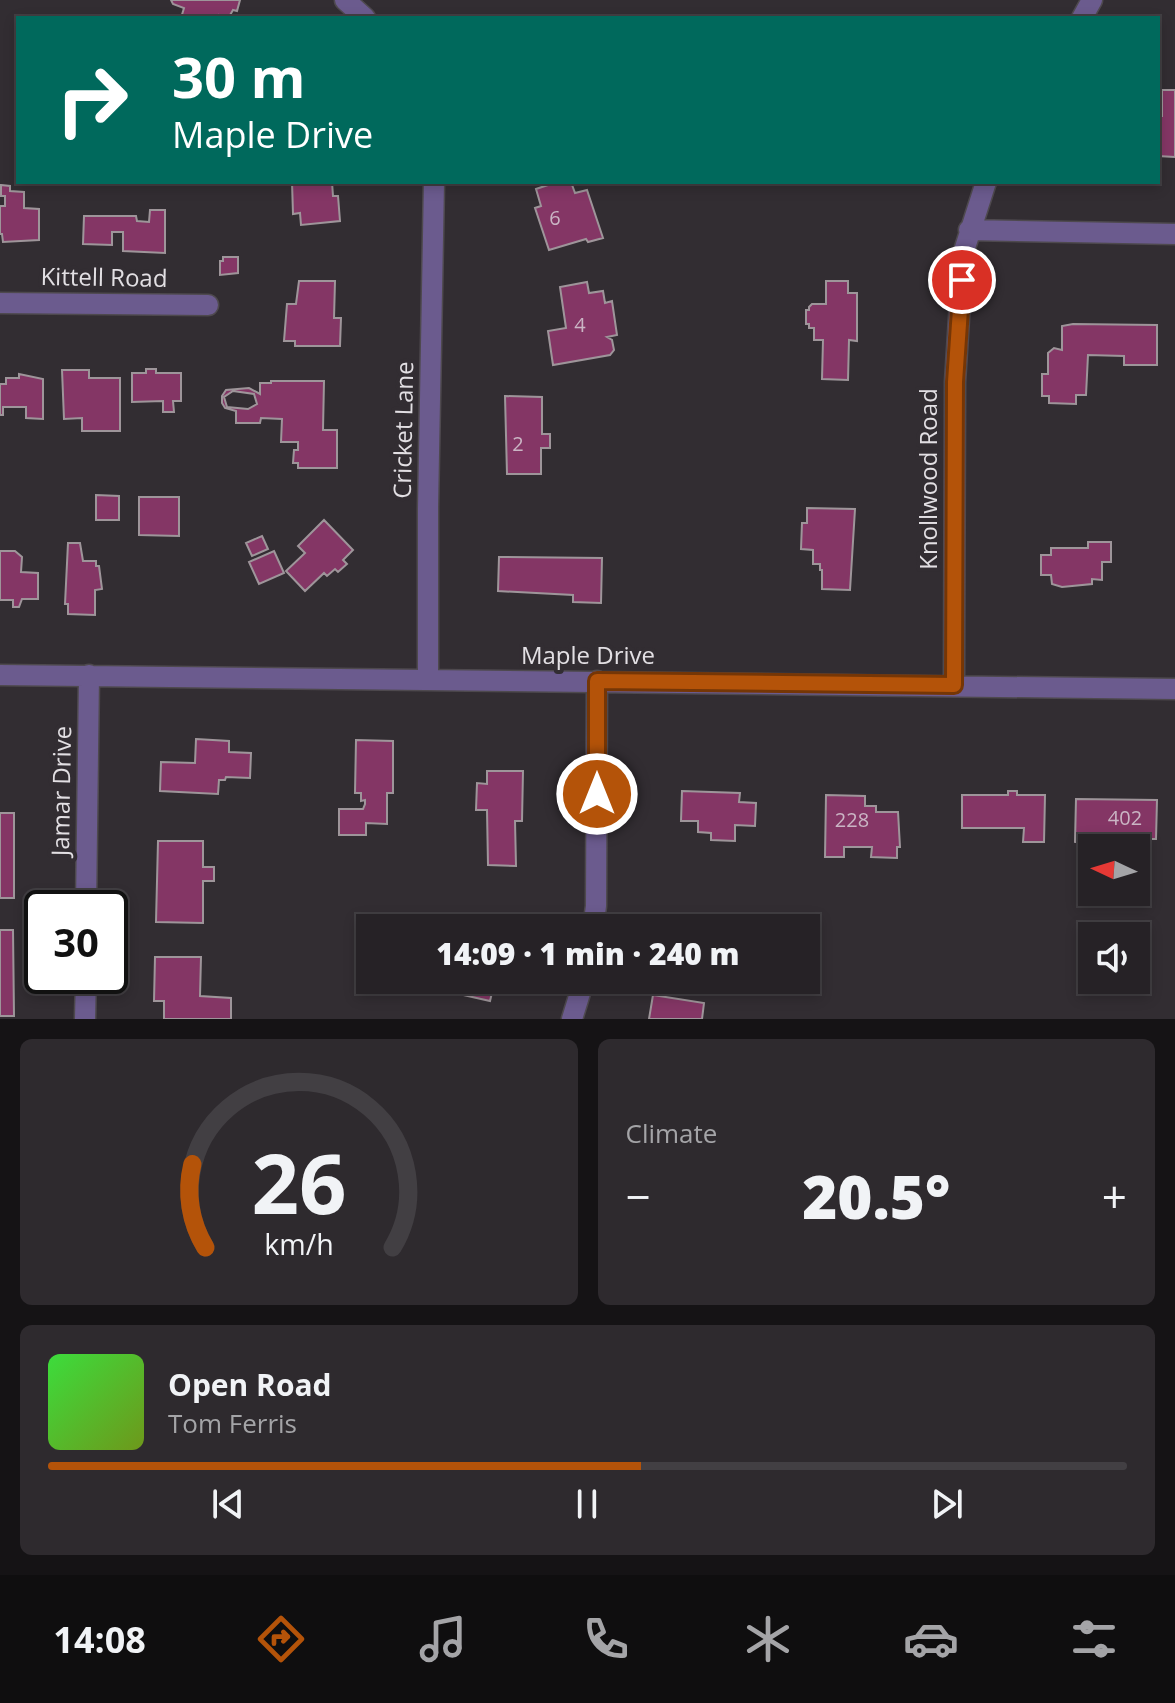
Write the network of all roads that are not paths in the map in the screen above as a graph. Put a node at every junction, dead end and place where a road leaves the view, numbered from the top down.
1 (345, 0) edge
2 (363, 16) edge
3 (434, 184) edge
4 (985, 184) edge
5 (969, 230) junction
6 (1175, 234) edge
7 (0, 303) edge
8 (208, 305) dead end
9 (0, 675) edge
10 (89, 675) junction
11 (428, 680) junction
12 (597, 681) junction
13 (954, 685) junction
14 (1175, 689) edge
15 (86, 890) edge
16 (595, 914) edge
17 (86, 994) edge
18 (580, 994) edge
19 (85, 1019) edge
20 (572, 1019) edge

1 - 2 street
3 - 11 street, Cricket Lane
4 - 5 street, Knollwood Road
5 - 6 street
5 - 13 street, Knollwood Road
7 - 8 street, Kittell Road
9 - 10 street, Maple Drive
10 - 11 street, Maple Drive
10 - 15 street, Jamar Drive
11 - 12 street, Maple Drive
12 - 13 street, Maple Drive
12 - 16 street
13 - 14 street, Maple Drive
17 - 19 street
18 - 20 street

